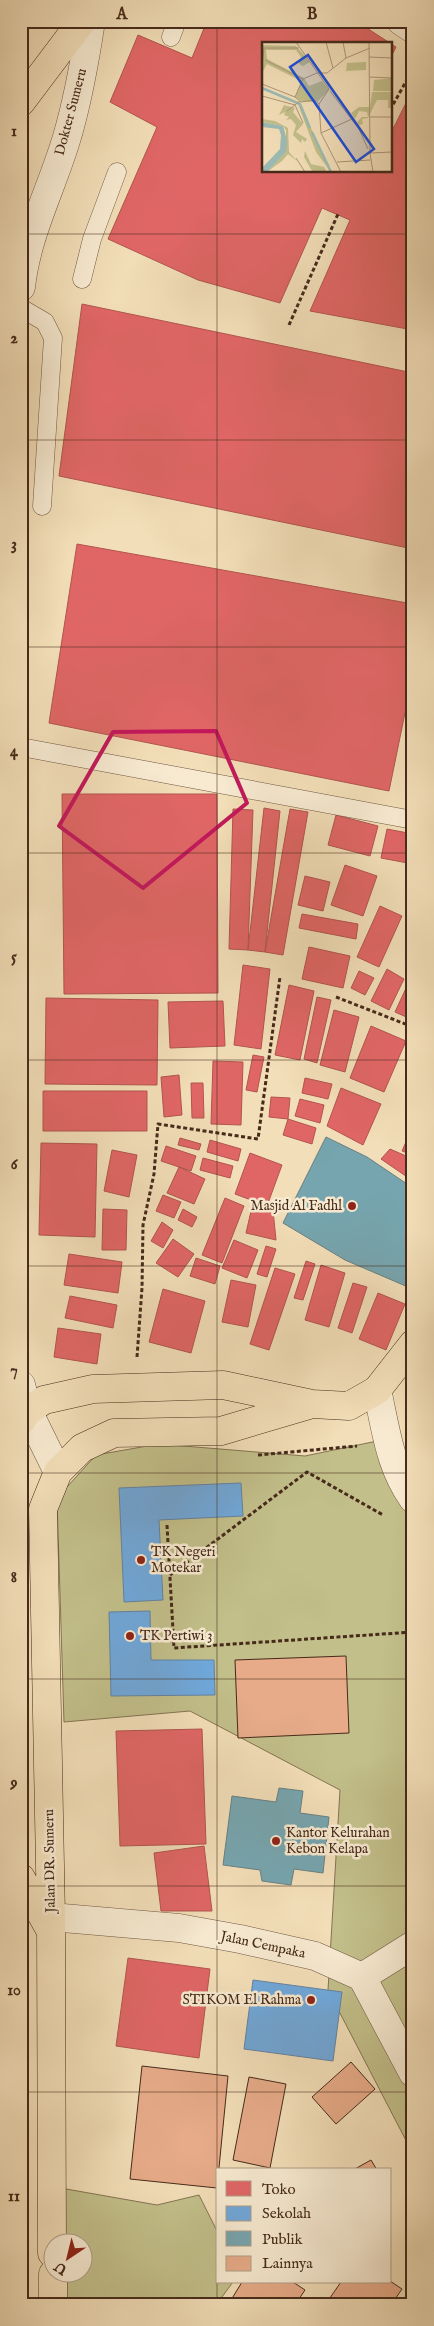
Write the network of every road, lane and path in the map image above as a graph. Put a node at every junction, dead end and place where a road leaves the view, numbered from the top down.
1 (82, 21) edge
2 (91, 21) edge
3 (401, 21) edge
4 (413, 29) edge
5 (413, 69) edge
6 (21, 102) edge
7 (392, 106) edge
8 (117, 172) dead end
9 (338, 214) dead end
10 (82, 279) dead end
11 (21, 287) edge
12 (21, 308) edge
13 (289, 325) dead end
14 (42, 506) dead end
15 (21, 747) edge
16 (413, 820) edge
17 (280, 977) dead end
18 (336, 997) dead end
19 (413, 1027) edge
20 (413, 1344) edge
21 (134, 1387) junction
22 (377, 1390) junction
23 (312, 1404) junction
24 (24, 1406) edge
25 (389, 1443) junction
26 (251, 1456) dead end
27 (58, 1472) junction
28 (413, 1499) edge
29 (388, 1518) dead end
30 (167, 1525) dead end
31 (170, 1576) junction
32 (413, 1632) edge
33 (21, 1878) edge
34 (51, 1924) junction
35 (413, 1945) edge
36 (362, 1977) junction
37 (413, 2073) edge
38 (52, 2234) edge
39 (53, 2284) edge
40 (53, 2305) edge

1 - 6 main road
2 - 11 street, Dokter Sumeru
3 - 4 street
5 - 7 path
8 - 10 lane
9 - 13 path
12 - 14 lane
15 - 16 lane
17 - 21 path
18 - 19 path
20 - 22 main road
21 - 23 main road
21 - 24 main road
22 - 23 main road
22 - 25 street
23 - 27 main road
24 - 27 street
25 - 26 path
25 - 28 street
27 - 34 main road, Jalan DR. Sumeru
29 - 31 path
30 - 31 path
31 - 32 path
33 - 34 main road
34 - 36 street, Jalan Cempaka
34 - 38 main road, Jalan DR. Sumeru
35 - 36 street
36 - 37 street
39 - 40 main road

